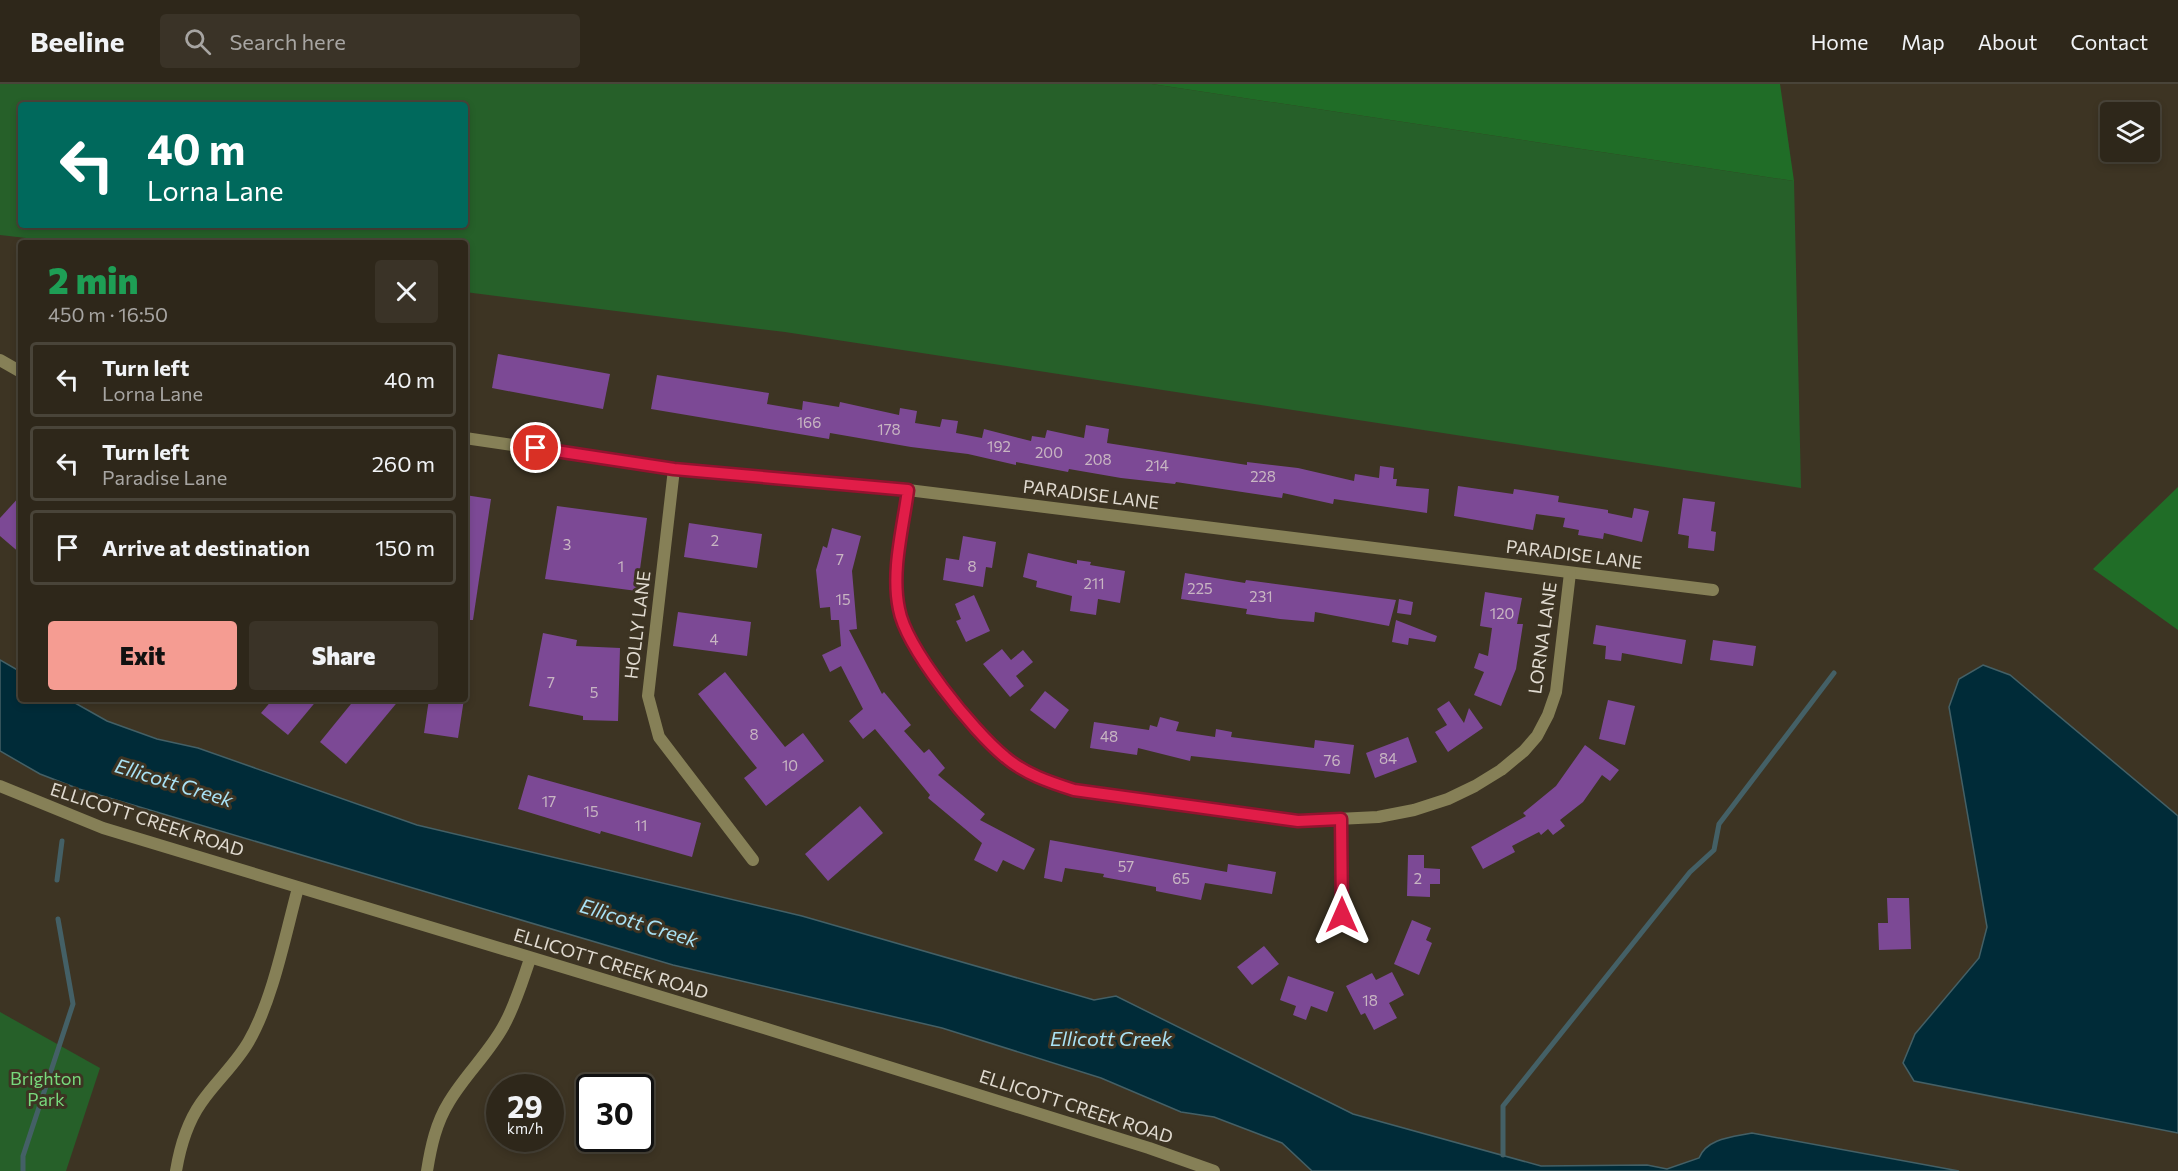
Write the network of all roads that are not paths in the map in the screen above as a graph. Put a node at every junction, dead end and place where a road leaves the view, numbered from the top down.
1 (0, 360) edge
2 (18, 370) edge
3 (468, 438) edge
4 (674, 469) junction
5 (908, 490) junction
6 (1570, 573) junction
7 (1713, 590) dead end
8 (0, 786) edge
9 (1341, 819) junction
10 (753, 860) dead end
11 (298, 888) junction
12 (1342, 915) dead end
13 (530, 959) junction
14 (176, 1171) edge
15 (427, 1171) edge
16 (1214, 1171) edge

1 - 2 street
3 - 4 street, PARADISE LANE
4 - 5 street, PARADISE LANE
4 - 10 street, HOLLY LANE
5 - 6 street, PARADISE LANE
5 - 9 street, LORNA LANE
6 - 7 street, PARADISE LANE
6 - 9 street, LORNA LANE
8 - 11 street, ELLICOTT CREEK ROAD
9 - 12 street
11 - 13 street, ELLICOTT CREEK ROAD
11 - 14 street
13 - 15 street
13 - 16 street, ELLICOTT CREEK ROAD

